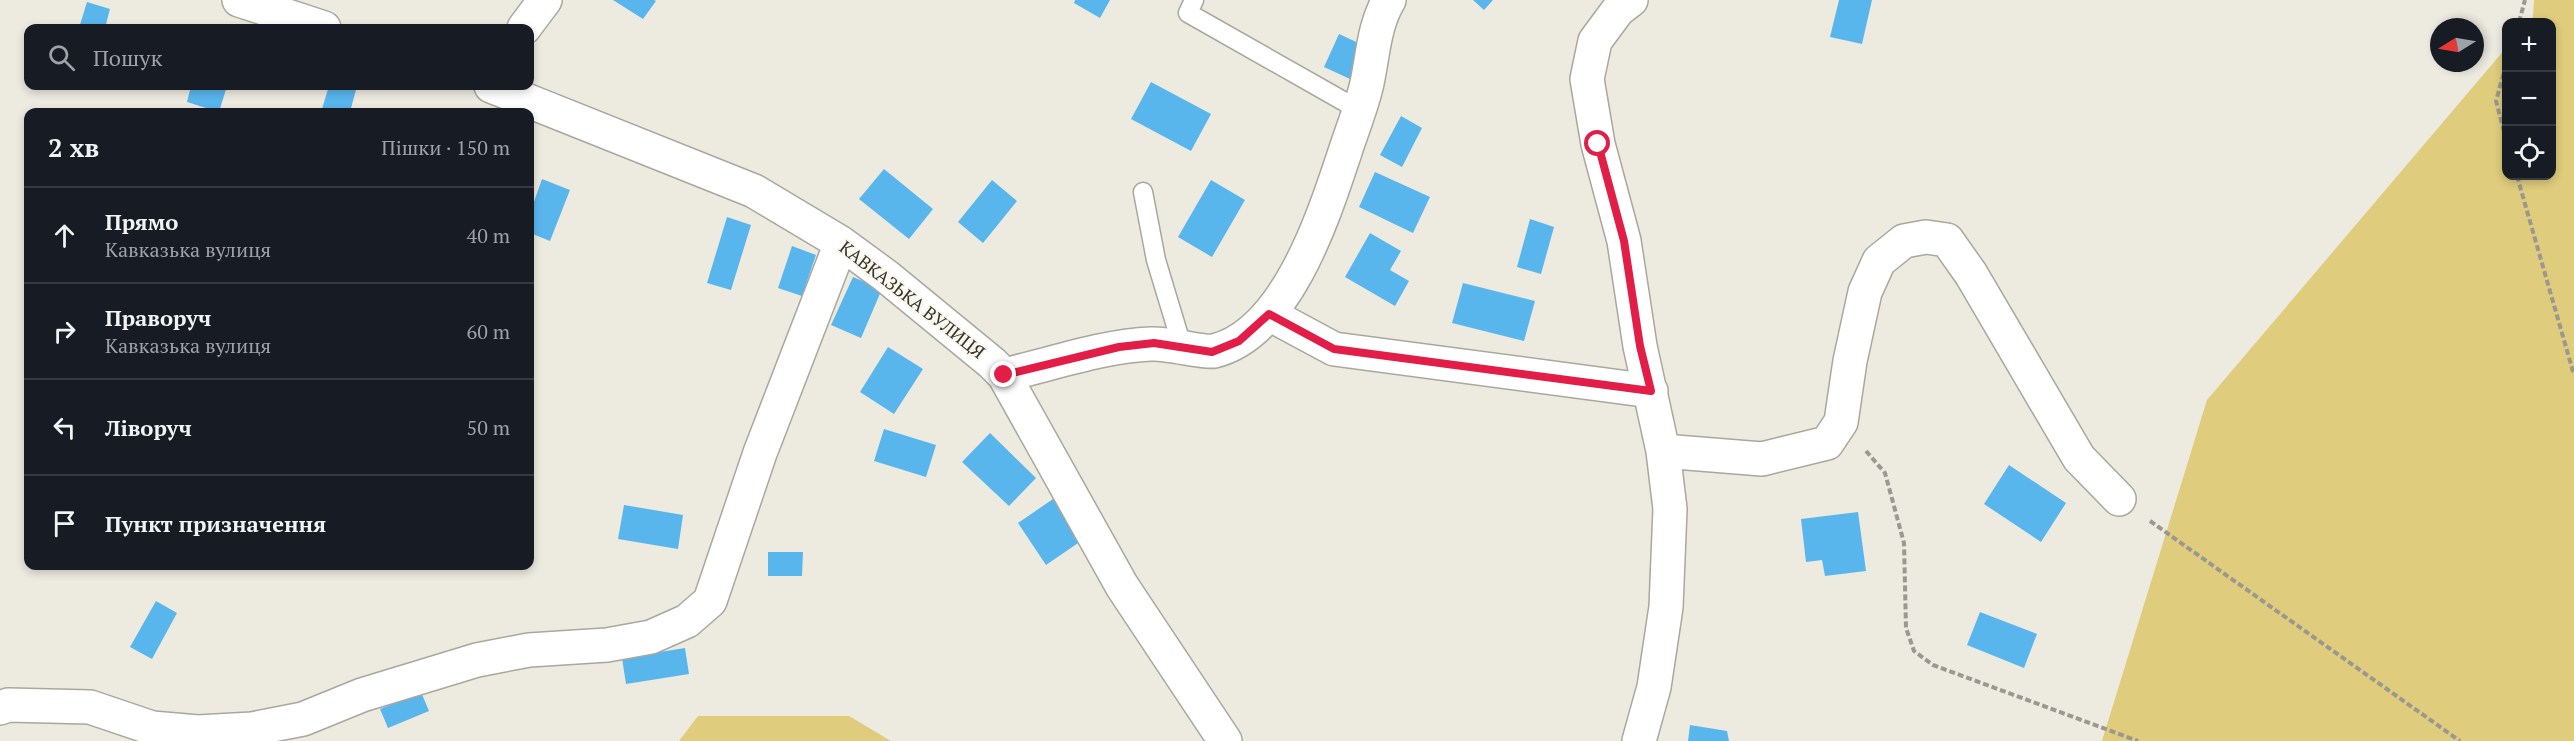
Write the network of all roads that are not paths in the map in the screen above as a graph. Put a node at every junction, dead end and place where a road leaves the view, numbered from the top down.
1 (239, 0) edge
2 (545, 0) edge
3 (1194, 0) edge
4 (1389, 0) edge
5 (1631, 0) edge
6 (312, 24) edge
7 (527, 24) edge
8 (501, 90) edge
9 (1359, 110) junction
10 (1143, 192) dead end
11 (841, 243) junction
12 (1269, 314) junction
13 (1182, 346) junction
14 (1004, 375) junction
15 (1651, 391) junction
16 (1663, 451) junction
17 (2119, 499) road end
18 (0, 708) edge
19 (1225, 741) edge
20 (1639, 741) edge

1 - 6 street
2 - 7 street
3 - 9 lane
4 - 9 street
5 - 15 street
8 - 11 street, КАВКАЗЬКА ВУЛИЦЯ
9 - 12 street
10 - 13 lane
11 - 14 street, КАВКАЗЬКА ВУЛИЦЯ
11 - 18 street
12 - 13 street
12 - 15 street
13 - 14 street
14 - 19 street, КАВКАЗЬКА ВУЛИЦЯ
15 - 16 street
16 - 17 street
16 - 20 street

